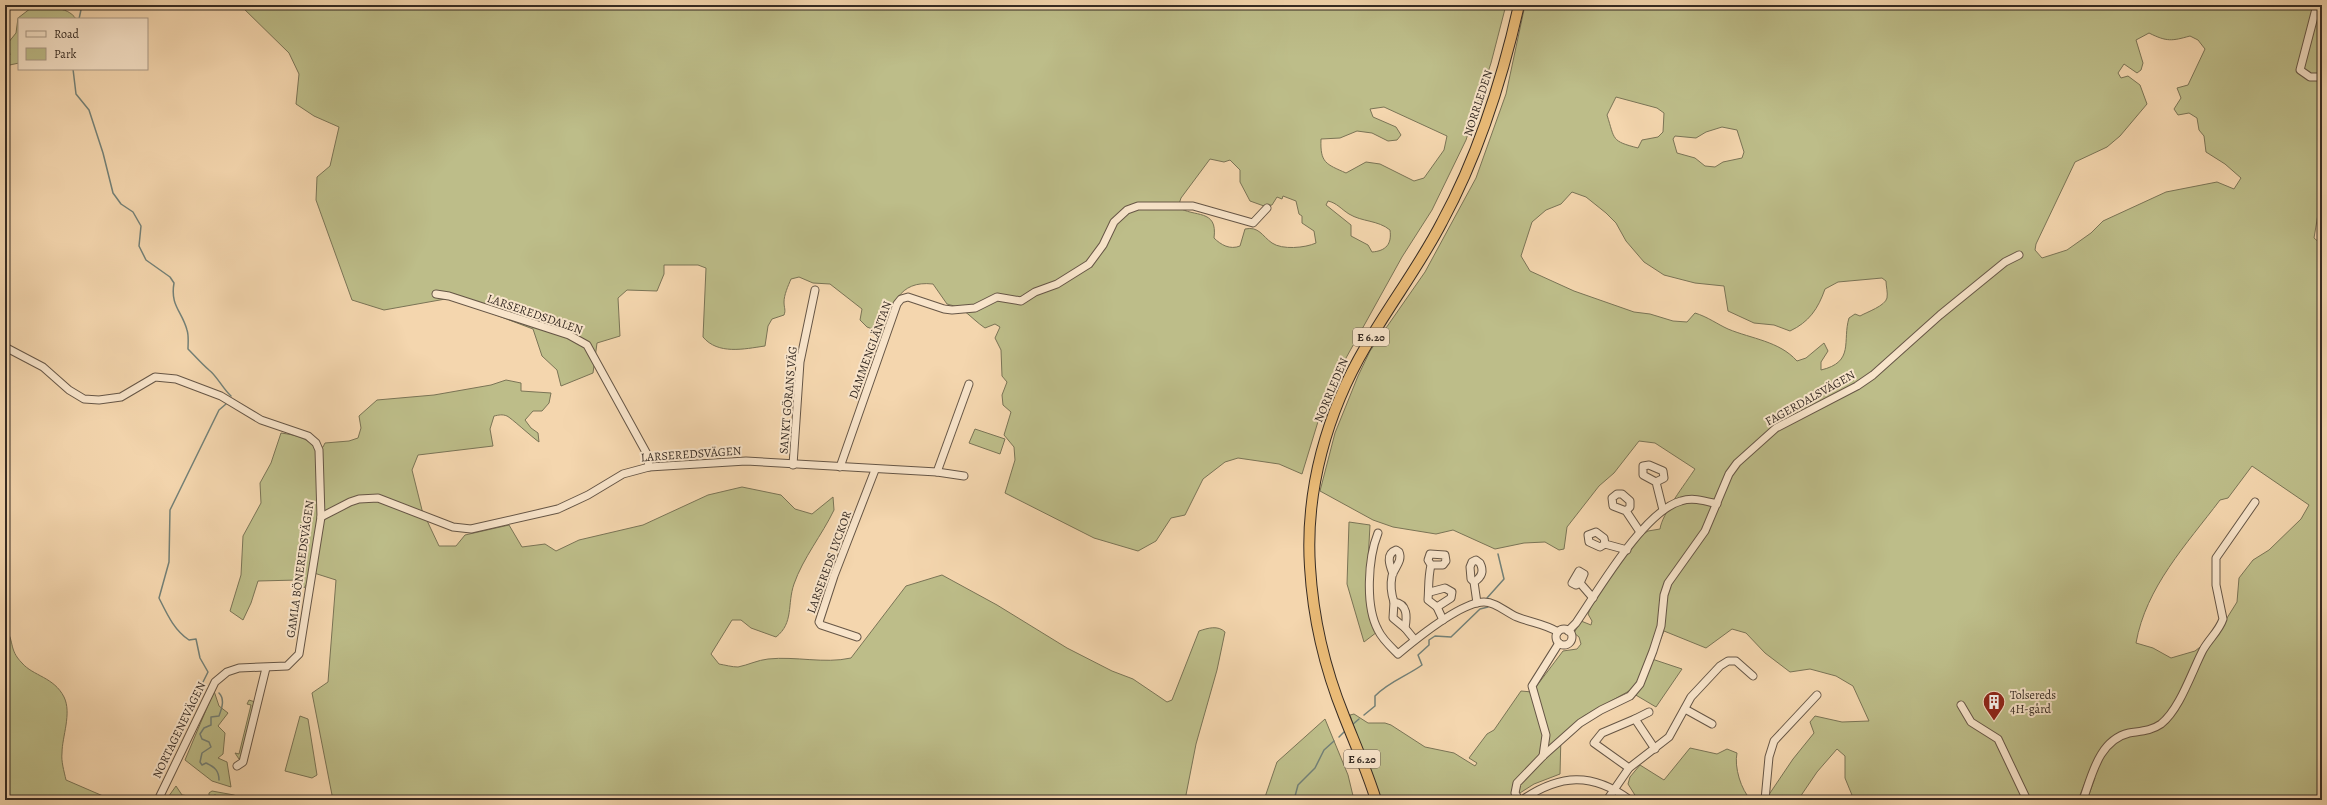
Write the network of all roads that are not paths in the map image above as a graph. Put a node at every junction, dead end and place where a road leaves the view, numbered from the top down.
1 (1519, 5) edge
2 (2317, 5) edge
3 (2322, 77) edge
4 (1267, 208) dead end
5 (2018, 255) dead end
6 (815, 290) dead end
7 (436, 294) dead end
8 (5, 347) edge
9 (969, 384) dead end
10 (793, 465) junction
11 (649, 467) junction
12 (840, 467) junction
13 (875, 470) junction
14 (937, 472) junction
15 (964, 476) dead end
16 (1656, 482) dead end
17 (2255, 502) dead end
18 (1717, 504) junction
19 (1663, 510) junction
20 (1626, 511) dead end
21 (321, 517) junction
22 (1640, 532) junction
23 (1378, 533) dead end
24 (1605, 544) dead end
25 (1627, 550) junction
26 (1430, 565) dead end
27 (1393, 574) dead end
28 (1474, 582) dead end
29 (1580, 583) dead end
30 (1430, 592) junction
31 (1593, 598) junction
32 (1394, 602) junction
33 (1477, 603) junction
34 (1437, 607) junction
35 (1444, 620) junction
36 (1404, 628) junction
37 (1568, 631) junction
38 (1558, 632) junction
39 (858, 637) dead end
40 (1414, 639) junction
41 (1559, 644) junction
42 (294, 661) joint
43 (266, 668) junction
44 (1753, 676) dead end
45 (1817, 695) dead end
46 (1961, 706) dead end
47 (1685, 709) junction
48 (1649, 712) dead end
49 (1635, 719) junction
50 (1345, 720) junction
51 (1712, 724) dead end
52 (1655, 749) junction
53 (1543, 756) junction
54 (237, 766) dead end
55 (1629, 768) junction
56 (1614, 789) junction
57 (158, 800) edge
58 (1369, 800) edge
59 (1376, 800) edge
60 (1519, 800) edge
61 (1522, 800) edge
62 (1607, 800) edge
63 (1630, 800) edge
64 (1765, 800) edge
65 (2027, 800) edge
66 (2083, 800) edge

1 - 50 highway, NORRLEDEN / E 6.20
2 - 3 street
4 - 12 street, DAMMENGLÄNTAN
5 - 18 street, FAGERDALSVÄGEN
6 - 10 street, SANKT GÖRANS VÄG
7 - 11 street, LARSEREDSDALEN
8 - 21 street, GAMLA BÖNEREDSVÄGEN
9 - 14 street
10 - 11 street, LARSEREDSVÄGEN
10 - 12 street, LARSEREDSVÄGEN
11 - 21 street, LARSEREDSVÄGEN
12 - 13 street, LARSEREDSVÄGEN
13 - 14 street, LARSEREDSVÄGEN
13 - 39 street, LARSEREDS LYCKOR
14 - 15 street, LARSEREDSVÄGEN
16 - 19 street
17 - 66 street
18 - 19 street
18 - 53 street, FAGERDALSVÄGEN
19 - 22 street
20 - 22 street
21 - 42 street, GAMLA BÖNEREDSVÄGEN
22 - 25 street
23 - 40 street
24 - 25 street
25 - 31 street
26 - 30 street
27 - 32 street
28 - 33 street
29 - 31 street
30 - 34 street
30 - 34 street
31 - 37 street
32 - 36 street
32 - 36 street
33 - 35 street
33 - 38 street
34 - 35 street
35 - 40 street
36 - 40 street
37 - 38 street
37 - 41 street
38 - 41 street
41 - 53 street
42 - 43 street, NORTAGENEVÄGEN
43 - 54 street
43 - 57 street, NORTAGENEVÄGEN
44 - 47 street
45 - 64 street
46 - 65 street
47 - 51 street
47 - 52 street
48 - 49 street
49 - 52 street
49 - 55 street
50 - 58 highway, NORRLEDEN / E 6.20
50 - 59 highway, NORRLEDEN / E 6.20
52 - 55 street
53 - 60 street, FAGERDALSVÄGEN
55 - 56 street
56 - 61 street
56 - 62 street
56 - 63 street

